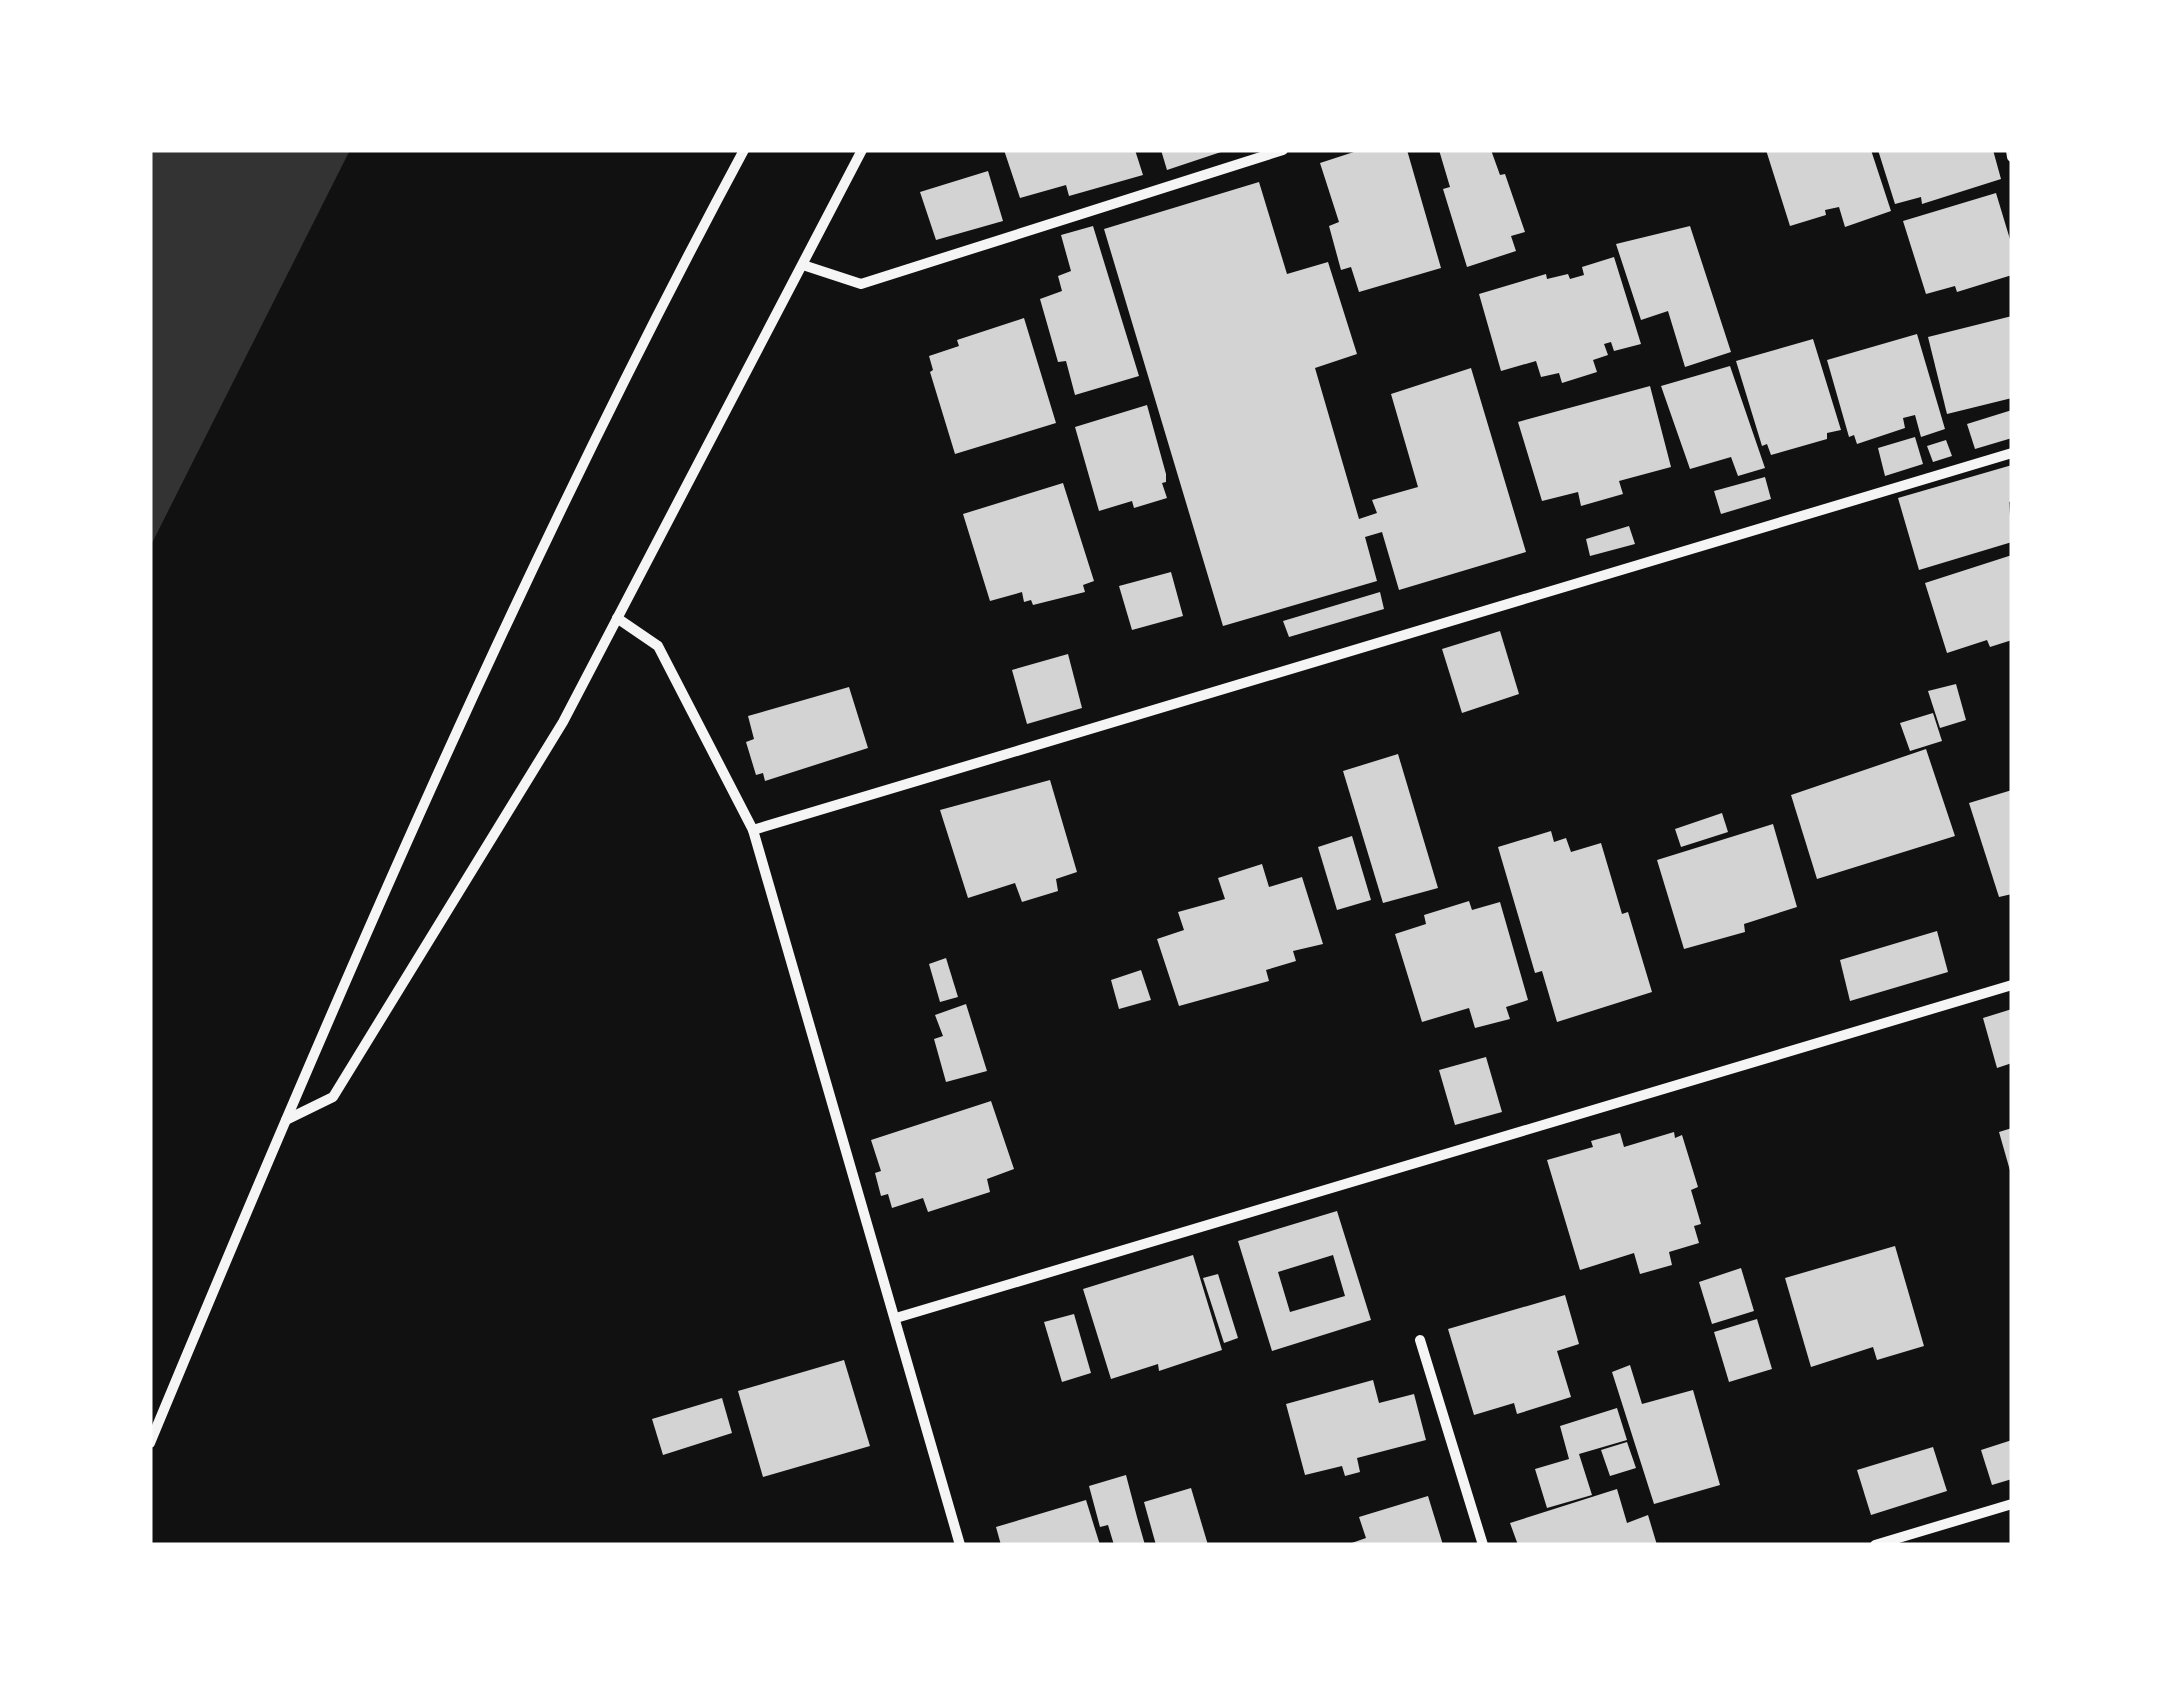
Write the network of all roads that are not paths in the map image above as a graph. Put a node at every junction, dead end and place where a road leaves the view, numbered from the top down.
1 (744, 150) edge
2 (862, 150) edge
3 (2010, 150) edge
4 (1275, 151) edge
5 (2012, 158) edge
6 (803, 265) junction
7 (2012, 454) edge
8 (618, 618) junction
9 (753, 830) junction
10 (2012, 985) edge
11 (286, 1120) junction
12 (896, 1318) junction
13 (1420, 1340) dead end
14 (150, 1442) edge
15 (2012, 1504) edge
16 (960, 1545) edge
17 (1483, 1545) edge
18 (1875, 1545) edge

1 - 11 street
2 - 6 street
3 - 5 street
4 - 6 street
6 - 8 street
7 - 9 street
8 - 9 street
8 - 11 street
9 - 12 street
10 - 12 street
11 - 14 street
12 - 16 street
13 - 17 street
15 - 18 street

